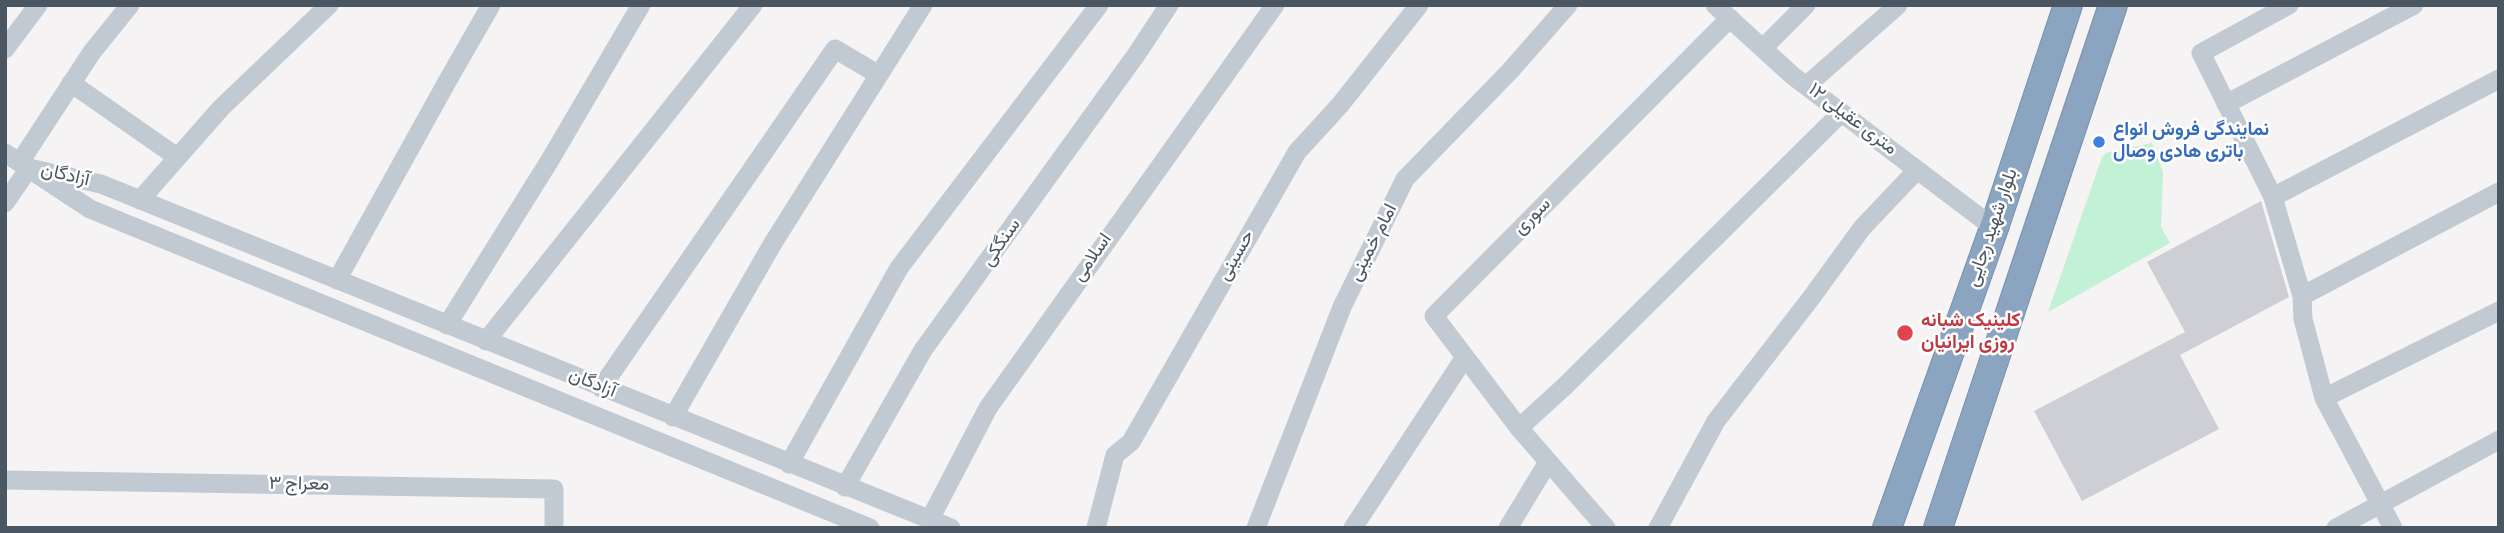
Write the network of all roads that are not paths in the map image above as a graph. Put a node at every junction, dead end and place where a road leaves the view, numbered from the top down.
1 (38, 5) edge
2 (130, 5) edge
3 (329, 5) edge
4 (491, 5) edge
5 (641, 5) edge
6 (753, 5) edge
7 (923, 5) edge
8 (1099, 5) edge
9 (1169, 5) edge
10 (1275, 5) edge
11 (1419, 5) edge
12 (1568, 5) edge
13 (1806, 5) edge
14 (1898, 5) edge
15 (2068, 5) edge
16 (2113, 5) edge
17 (2289, 5) edge
18 (2414, 5) edge
19 (1723, 12) edge
20 (1763, 48) junction
21 (5, 50) edge
22 (879, 75) junction
23 (2499, 79) edge
24 (72, 83) junction
25 (1807, 86) junction
26 (2226, 104) junction
27 (1841, 113) junction
28 (177, 157) junction
29 (18, 161) edge
30 (1917, 170) junction
31 (2499, 192) edge
32 (2273, 197) junction
33 (140, 200) junction
34 (5, 203) edge
35 (1994, 228) junction
36 (337, 280) junction
37 (2302, 296) junction
38 (2499, 311) edge
39 (447, 325) junction
40 (486, 341) junction
41 (1465, 357) junction
42 (601, 388) junction
43 (2324, 398) junction
44 (673, 417) junction
45 (1519, 428) junction
46 (2499, 440) edge
47 (1548, 462) junction
48 (789, 464) junction
49 (5, 480) edge
50 (845, 487) junction
51 (2381, 504) junction
52 (929, 521) junction
53 (554, 523) edge
54 (870, 528) edge
55 (951, 528) edge
56 (1096, 528) edge
57 (1256, 528) edge
58 (1353, 528) edge
59 (1508, 528) edge
60 (1606, 528) edge
61 (1658, 528) edge
62 (1887, 528) edge
63 (1938, 528) edge
64 (2336, 528) edge
65 (2393, 528) edge

1 - 21 street
2 - 24 street
3 - 28 street
4 - 36 street
5 - 39 street
6 - 40 street
7 - 22 street
8 - 48 street
9 - 50 street, سنگکی
10 - 52 street, اسلامی
11 - 56 street, حسینی
12 - 57 street, امام خمینی
13 - 20 street
14 - 25 street
15 - 35 highway, بلوار شهید رجایی
16 - 63 highway
17 - 26 street
18 - 26 street
19 - 20 street, ۱۲ متری عقیلی
19 - 41 street, سوری
20 - 25 street, ۱۲ متری عقیلی
22 - 42 street
22 - 44 street
23 - 32 street
24 - 28 street
24 - 29 street
25 - 27 street, ۱۲ متری عقیلی
26 - 32 street
27 - 30 street, ۱۲ متری عقیلی
27 - 45 street
28 - 33 street
29 - 33 street, آزادگان
29 - 34 street
29 - 54 street, آزادگان
30 - 35 street, ۱۲ متری عقیلی
30 - 61 street
31 - 37 street
32 - 37 street
33 - 36 street, آزادگان
35 - 62 highway, بلوار شهید رجایی
36 - 39 street, آزادگان
37 - 43 street
38 - 43 street
39 - 40 street, آزادگان
40 - 42 street, آزادگان
41 - 45 street, سوری
41 - 58 street
42 - 44 street, آزادگان
43 - 51 street
44 - 48 street, آزادگان
45 - 47 street, سوری
46 - 51 street
47 - 59 street
47 - 60 street
48 - 50 street, آزادگان
49 - 53 street, معراج ۳
50 - 52 street, آزادگان
51 - 64 street
51 - 65 street
52 - 55 street, آزادگان

